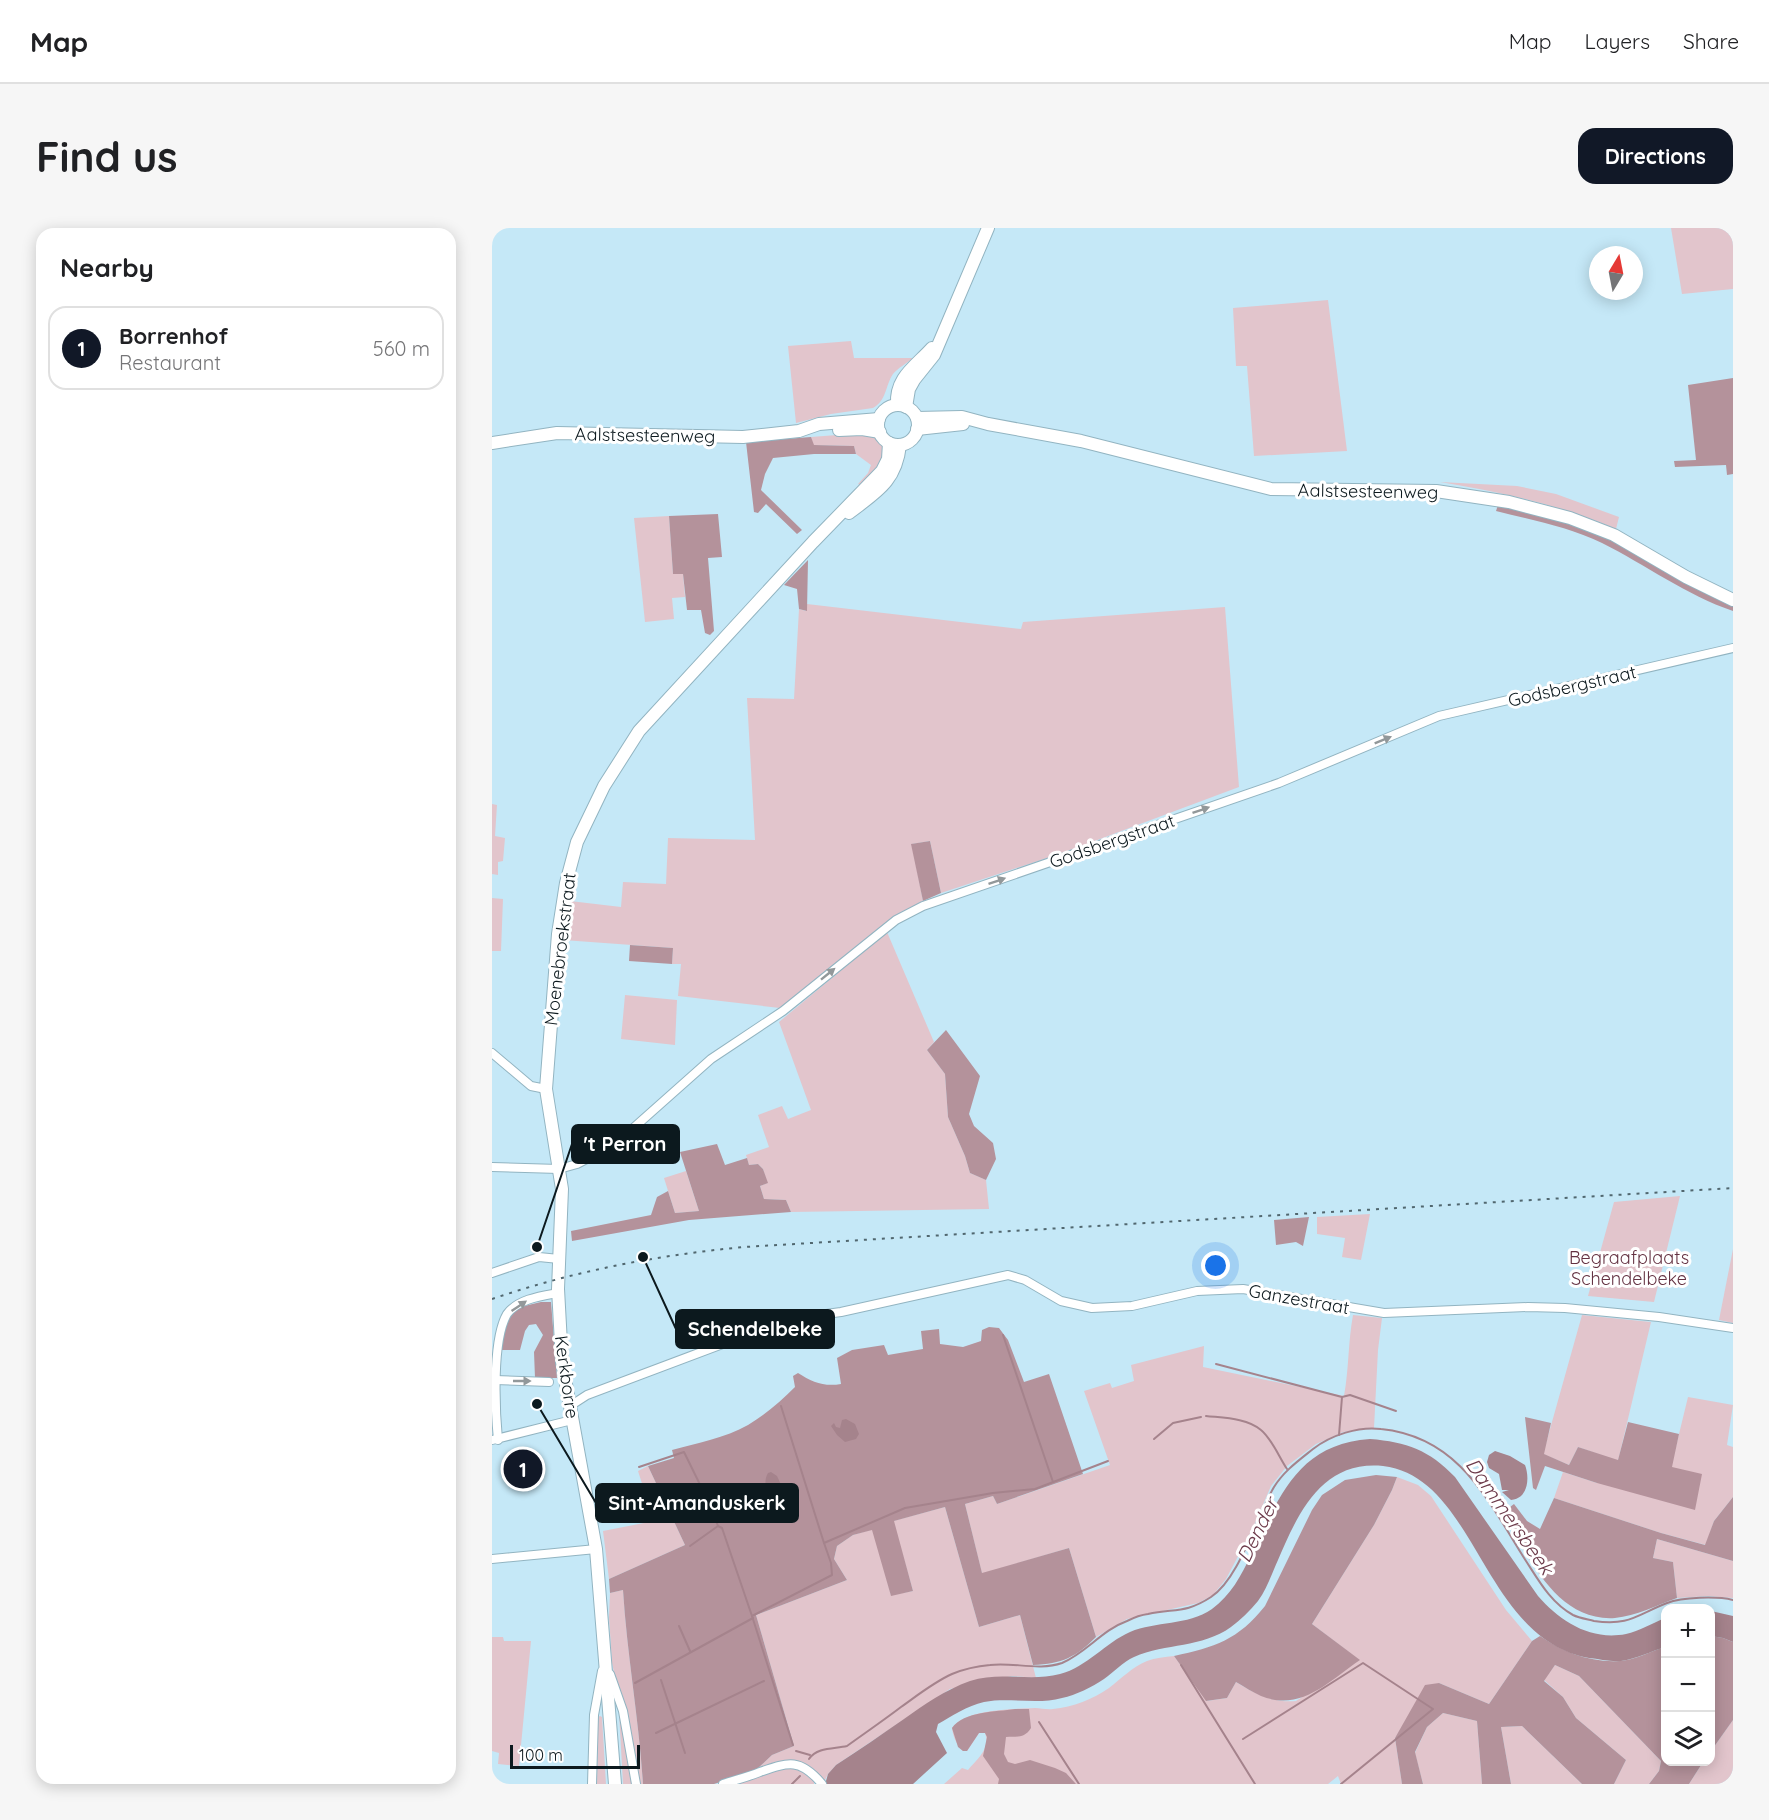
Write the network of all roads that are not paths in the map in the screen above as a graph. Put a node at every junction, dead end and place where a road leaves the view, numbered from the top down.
1 (988, 228) edge
2 (901, 406) junction
3 (917, 424) junction
4 (879, 426) junction
5 (492, 442) edge
6 (895, 444) junction
7 (1733, 600) edge
8 (1733, 648) edge
9 (492, 1053) edge
10 (546, 1089) junction
11 (492, 1167) edge
12 (559, 1169) junction
13 (559, 1259) junction
14 (492, 1273) edge
15 (558, 1276) joint
16 (558, 1293) junction
17 (1733, 1328) edge
18 (495, 1380) junction
19 (549, 1382) dead end
20 (570, 1406) junction
21 (572, 1420) junction
22 (495, 1440) edge
23 (596, 1549) junction
24 (492, 1559) edge
25 (604, 1660) junction
26 (821, 1783) edge
27 (592, 1784) edge
28 (615, 1784) edge
29 (636, 1784) edge
30 (723, 1784) edge

1 - 2 street
2 - 3 street
2 - 4 street
3 - 6 street
3 - 7 street, Aalstsesteenweg
4 - 5 street, Aalstsesteenweg
4 - 6 street
6 - 10 street, Moenebroekstraat
12 -> 8 street, Godsbergstraat
9 - 10 street
10 - 12 street, Moenebroekstraat
11 - 12 street
12 - 13 street, Moenebroekstraat
13 - 14 street
13 - 15 street, Moenebroekstraat
15 - 16 street, Kerkborre
18 -> 16 street
16 - 20 street, Kerkborre
17 - 20 street, Ganzestraat
18 -> 19 street
18 - 22 street
20 - 21 street, Kerkborre
21 - 22 street
21 - 23 street, Kerkborre
23 - 24 street
23 - 25 street, Kerkborre
25 - 27 street, Kerkborre
25 - 28 street, Kerkborre
25 - 29 street, Kerkborre
26 - 30 street

